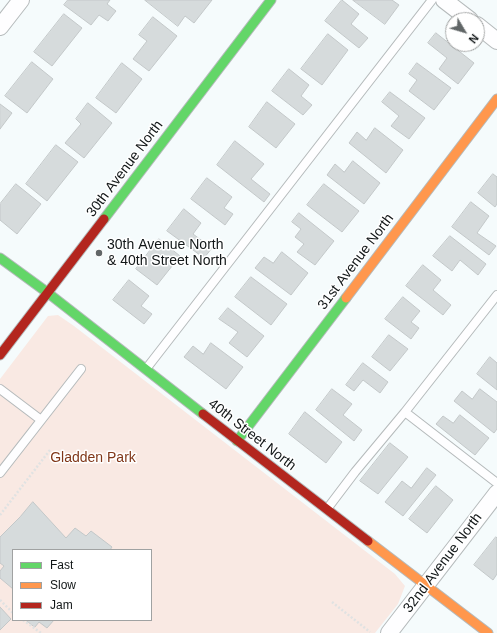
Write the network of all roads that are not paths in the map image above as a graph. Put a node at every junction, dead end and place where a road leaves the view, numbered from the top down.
1 (21, 0) edge
2 (271, 0) edge
3 (432, 0) edge
4 (444, 0) edge
5 (460, 12) edge
6 (0, 27) edge
7 (485, 31) edge
8 (497, 41) edge
9 (497, 99) edge
10 (0, 258) edge
11 (48, 293) junction
12 (497, 295) edge
13 (0, 355) edge
14 (146, 369) junction
15 (81, 370) dead end
16 (0, 389) edge
17 (405, 412) junction
18 (41, 420) junction
19 (237, 441) junction
20 (0, 473) edge
21 (497, 483) edge
22 (497, 493) edge
23 (326, 509) junction
24 (427, 586) junction
25 (390, 633) edge
26 (488, 633) edge

1 - 6 street
2 - 11 street, 30th Avenue North
3 - 14 lane
4 - 5 street
7 - 8 street
9 - 19 street, 31st Avenue North
10 - 11 street, 40th Street North
11 - 13 street, 30th Avenue North
11 - 14 street, 40th Street North
12 - 17 lane
14 - 19 street, 40th Street North
15 - 18 lane
16 - 18 lane
17 - 21 lane
17 - 23 lane
18 - 20 lane
19 - 23 street, 40th Street North
22 - 24 street, 32nd Avenue North
23 - 24 street, 40th Street North
24 - 25 street, 32nd Avenue North
24 - 26 street, 40th Street North

